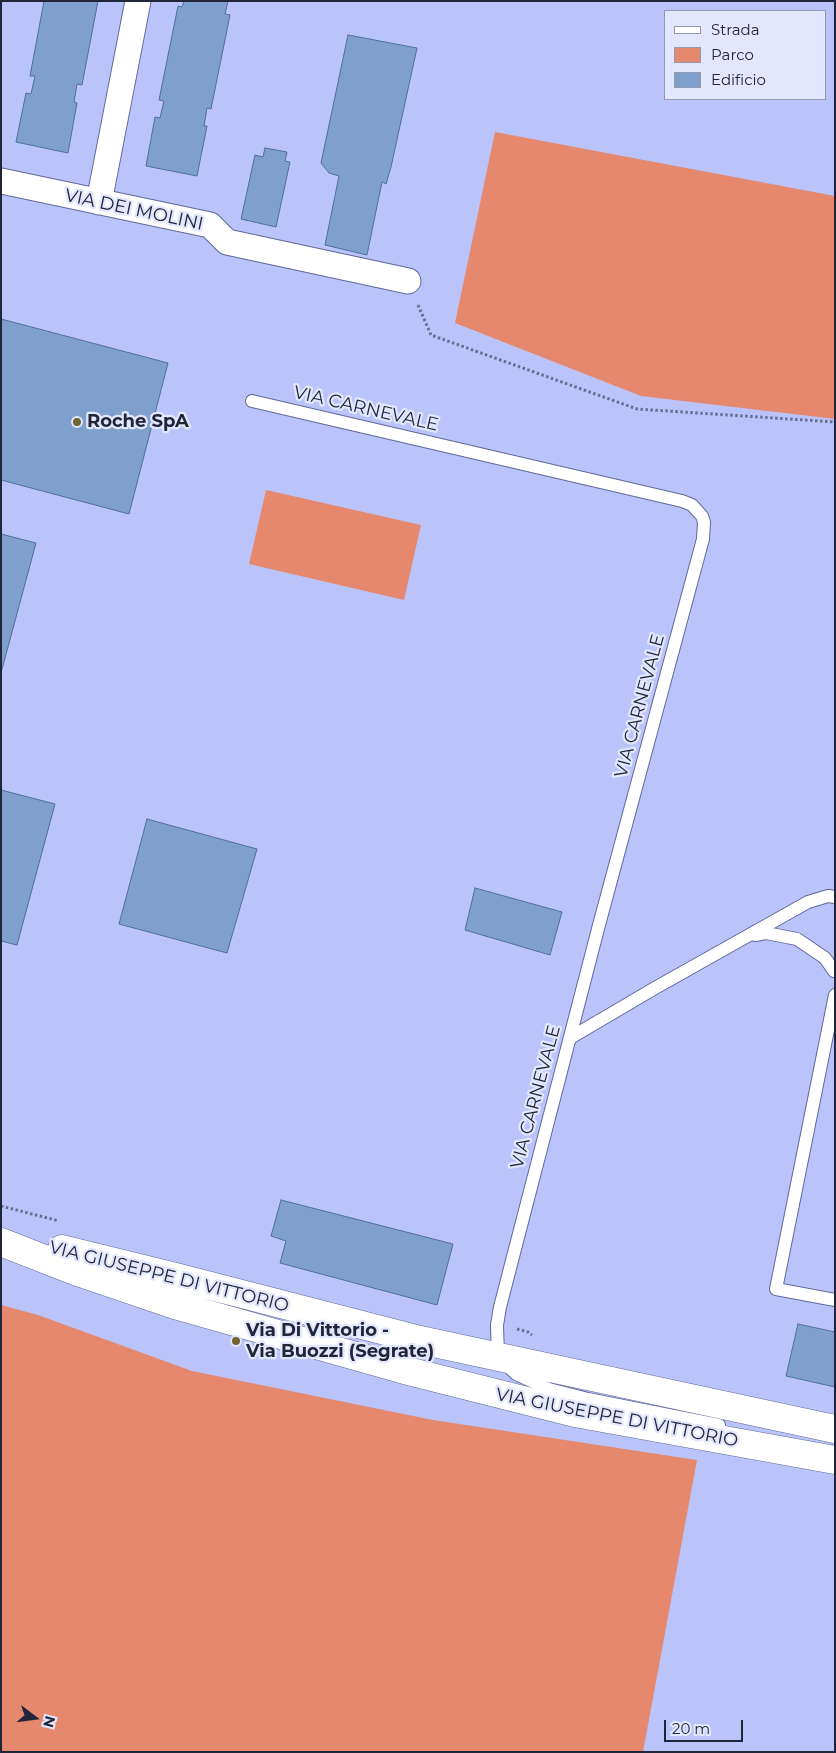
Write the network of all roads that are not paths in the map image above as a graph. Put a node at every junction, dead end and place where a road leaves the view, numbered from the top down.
1 (138, 1) edge
2 (1, 181) edge
3 (99, 202) junction
4 (408, 281) road end
5 (252, 401) dead end
6 (835, 897) edge
7 (750, 936) junction
8 (834, 973) edge
9 (835, 995) edge
10 (570, 1038) junction
11 (1, 1240) edge
12 (835, 1300) edge
13 (498, 1357) junction
14 (730, 1428) dead end
15 (835, 1428) edge
16 (768, 1435) dead end
17 (802, 1454) junction
18 (835, 1460) edge

1 - 3 street
2 - 3 street, VIA DEI MOLINI
3 - 4 street, VIA DEI MOLINI
5 - 10 lane, VIA CARNEVALE
6 - 7 lane
7 - 8 lane
7 - 10 lane
9 - 12 lane
10 - 13 lane, VIA CARNEVALE
11 - 13 main road, VIA GIUSEPPE DI VITTORIO
11 - 17 main road, VIA GIUSEPPE DI VITTORIO
13 - 14 lane
13 - 15 main road, VIA GIUSEPPE DI VITTORIO
16 - 17 lane
17 - 18 main road, VIA GIUSEPPE DI VITTORIO

